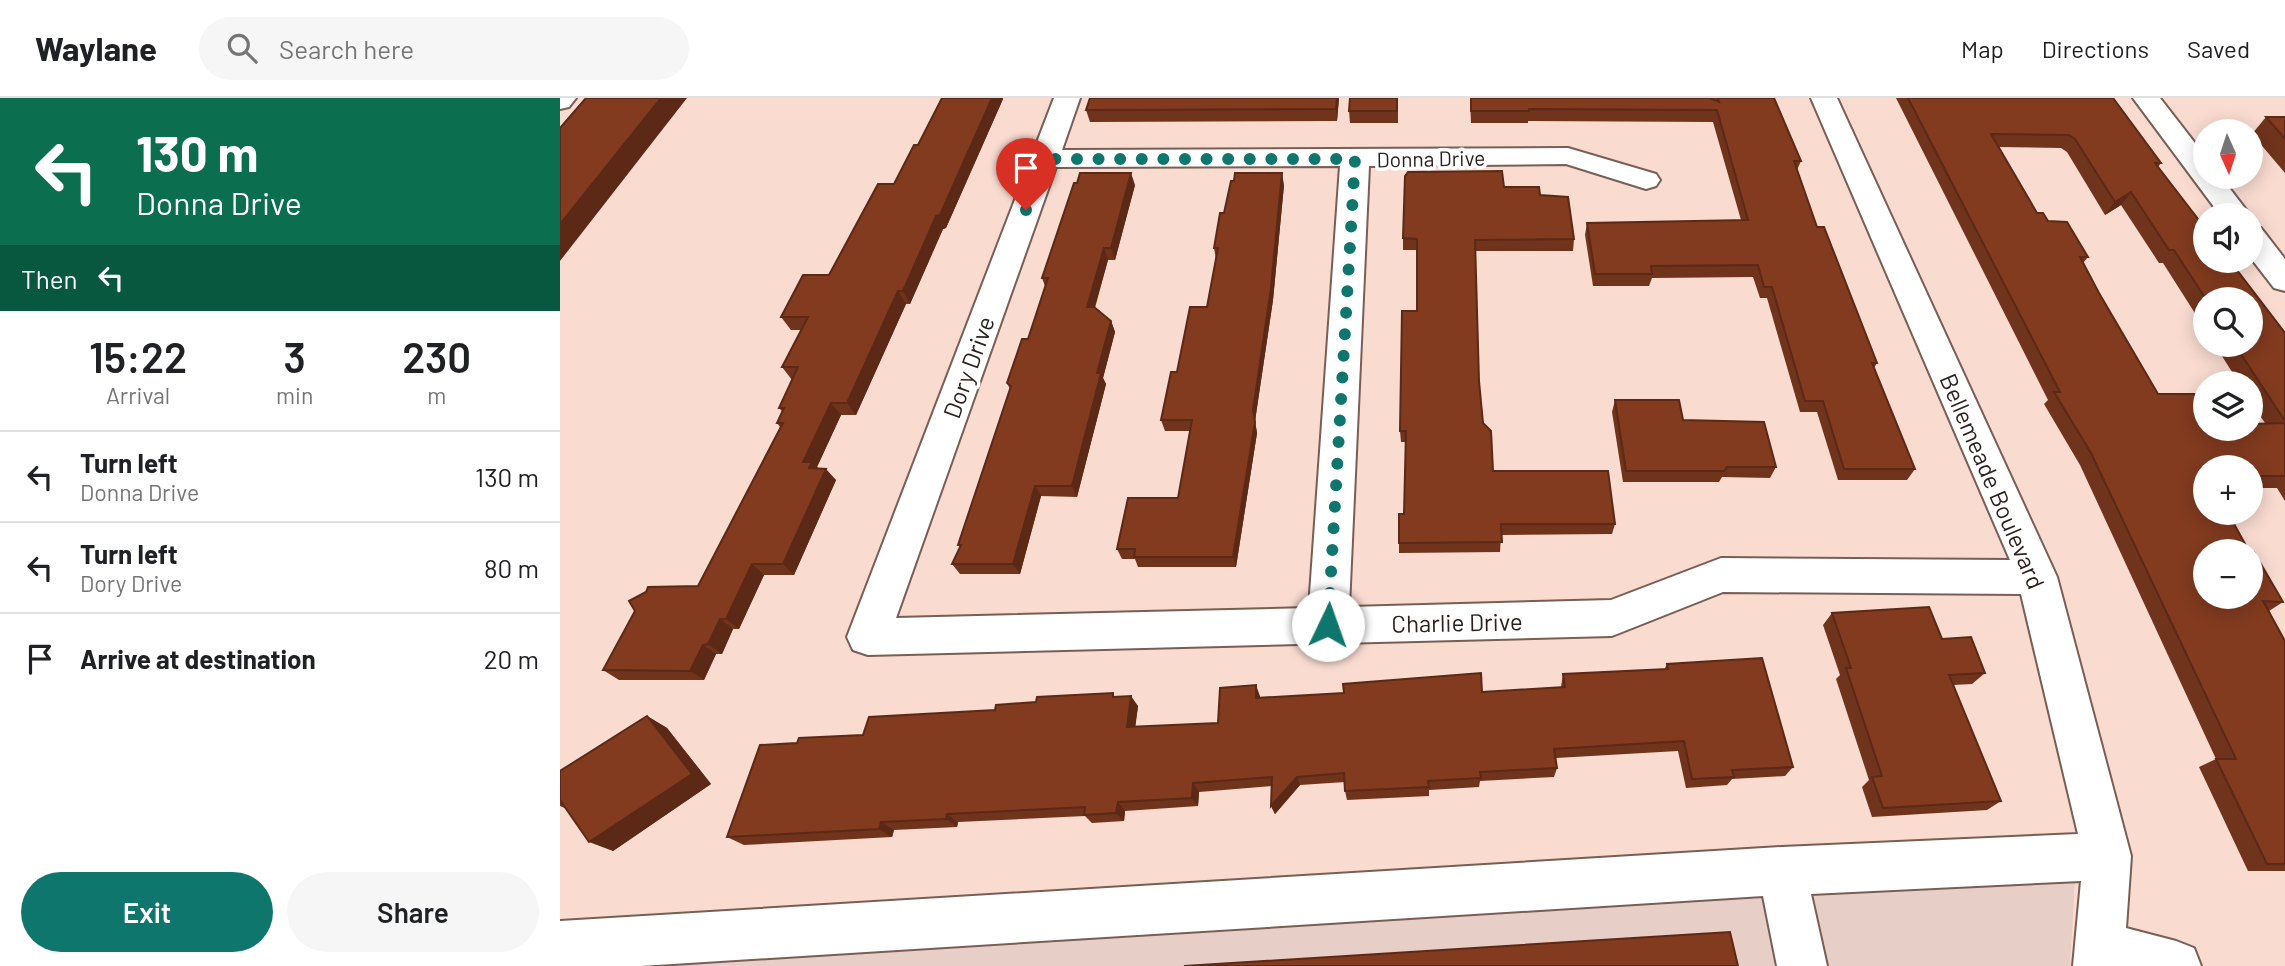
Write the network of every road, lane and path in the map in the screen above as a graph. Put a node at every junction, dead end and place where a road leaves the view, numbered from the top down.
1 (1067, 98) edge
2 (1824, 98) edge
3 (2146, 98) edge
4 (1045, 159) junction
5 (1355, 159) junction
6 (2193, 159) edge
7 (1646, 180) dead end
8 (2263, 252) edge
9 (2285, 281) edge
10 (2037, 577) junction
11 (1328, 625) junction
12 (868, 637) joint
13 (2107, 856) junction
14 (1782, 871) junction
15 (560, 946) edge
16 (2099, 957) edge
17 (1802, 966) edge
18 (2176, 966) edge

1 - 4 street, Dory Drive
2 - 10 street, Bellemeade Boulevard
3 - 6 street
4 - 5 street, Donna Drive
4 - 12 street, Dory Drive
5 - 7 street, Donna Drive
5 - 11 street
8 - 9 street
10 - 11 street, Charlie Drive
10 - 13 street, Bellemeade Boulevard
11 - 12 street, Charlie Drive
13 - 14 street
13 - 16 street, Bellemeade Boulevard
14 - 15 street
14 - 17 street
16 - 18 street

